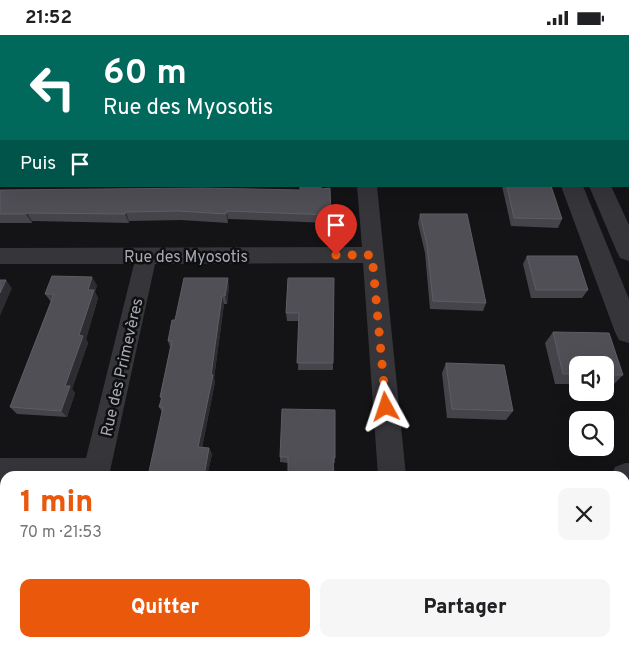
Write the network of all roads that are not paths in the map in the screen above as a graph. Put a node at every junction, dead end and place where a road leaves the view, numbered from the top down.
1 (368, 187) edge
2 (572, 187) edge
3 (600, 187) edge
4 (629, 252) edge
5 (372, 255) junction
6 (0, 256) edge
7 (146, 257) junction
8 (629, 332) edge
9 (96, 471) edge
10 (392, 471) edge

1 - 5 street
2 - 8 street
3 - 4 street
5 - 7 street, Rue des Myosotis
5 - 10 street
6 - 7 street, Rue des Myosotis
7 - 9 street, Rue des Primevères

